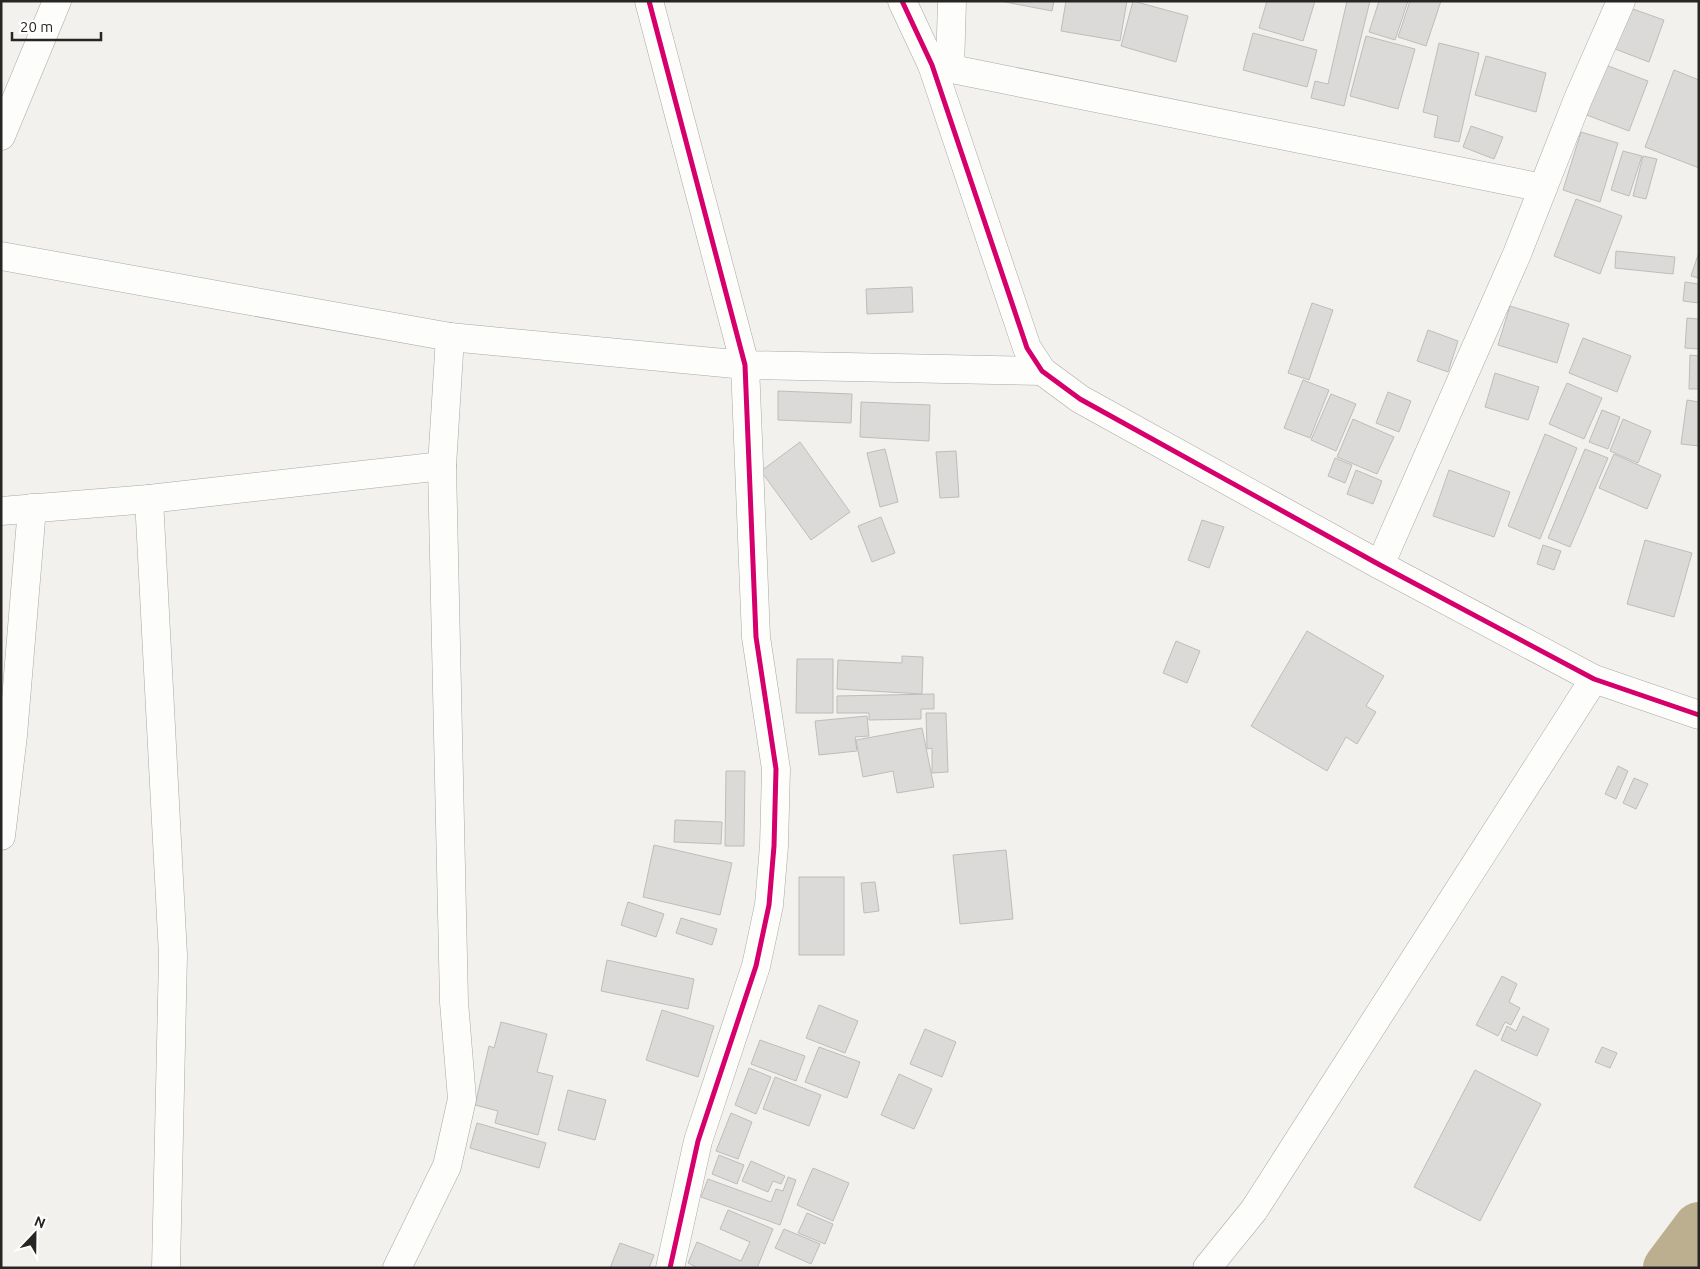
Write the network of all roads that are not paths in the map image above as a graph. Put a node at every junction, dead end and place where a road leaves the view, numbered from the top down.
1 (57, 1) edge
2 (650, 1) edge
3 (902, 1) edge
4 (952, 1) edge
5 (1621, 1) edge
6 (941, 67) junction
7 (1, 136) edge
8 (1543, 188) junction
9 (1, 256) edge
10 (450, 337) junction
11 (745, 364) junction
12 (1042, 371) junction
13 (442, 466) junction
14 (149, 499) junction
15 (32, 508) junction
16 (1, 510) edge
17 (1380, 564) junction
18 (1594, 679) junction
19 (1699, 715) edge
20 (1, 836) edge
21 (166, 1268) edge
22 (397, 1268) edge
23 (670, 1268) edge
24 (1207, 1268) edge

1 - 7 street
2 - 11 street
3 - 6 street
4 - 6 street
5 - 8 street
6 - 8 street
6 - 12 street
8 - 17 street
9 - 10 street
10 - 11 street
10 - 13 street
11 - 12 street
11 - 23 street
12 - 17 street
13 - 14 street
13 - 22 street
14 - 15 street
14 - 21 street
15 - 16 street
15 - 20 street
17 - 18 street
18 - 19 street
18 - 24 street

